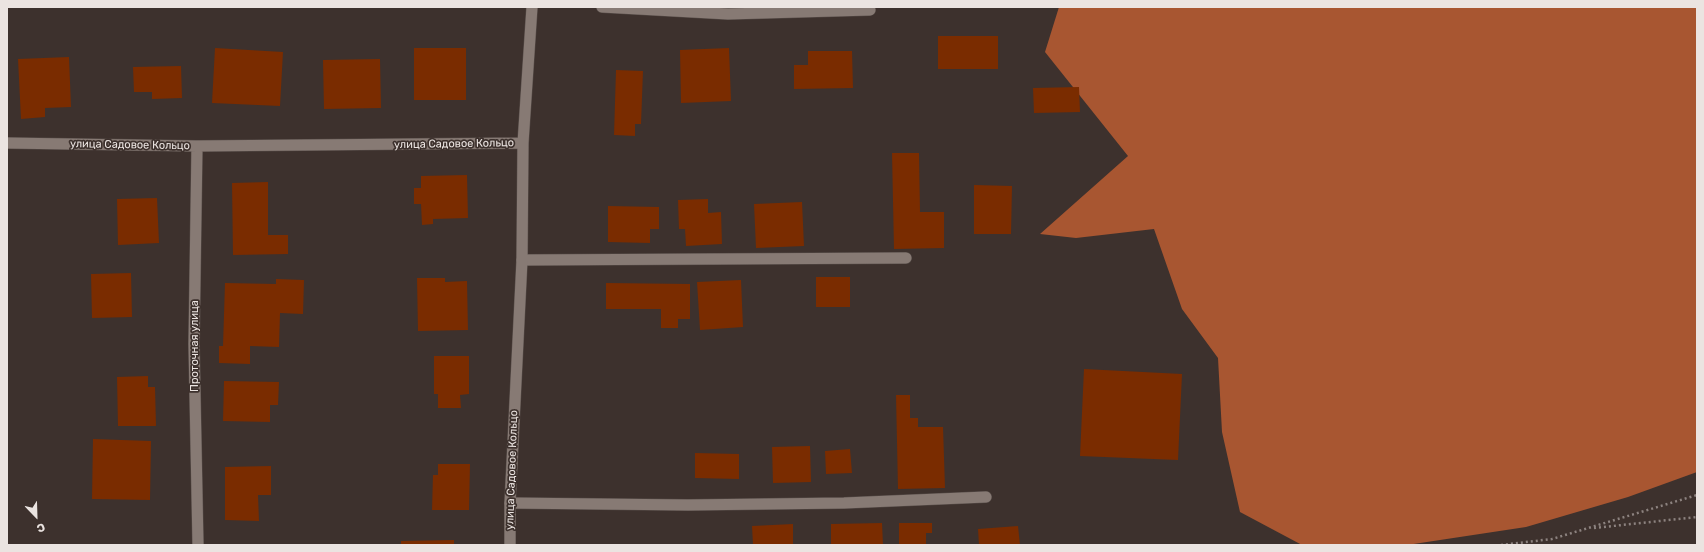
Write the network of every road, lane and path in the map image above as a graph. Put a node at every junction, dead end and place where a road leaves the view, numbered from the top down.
1 (532, 7) edge
2 (602, 7) edge
3 (870, 10) dead end
4 (523, 143) junction
5 (7, 144) edge
6 (197, 146) junction
7 (906, 258) dead end
8 (522, 260) junction
9 (1697, 495) edge
10 (986, 497) dead end
11 (510, 503) junction
12 (1697, 517) edge
13 (1588, 528) junction
14 (198, 545) edge
15 (510, 545) edge
16 (1501, 545) edge

1 - 4 street
2 - 3 street
4 - 6 street, улица Садовое Кольцо
4 - 8 street, улица Садовое Кольцо
5 - 6 street, улица Садовое Кольцо
6 - 14 street, Проточная улица
7 - 8 street
8 - 11 street, улица Садовое Кольцо
9 - 13 path
10 - 11 street
11 - 15 street, улица Садовое Кольцо
12 - 13 path
13 - 16 path

